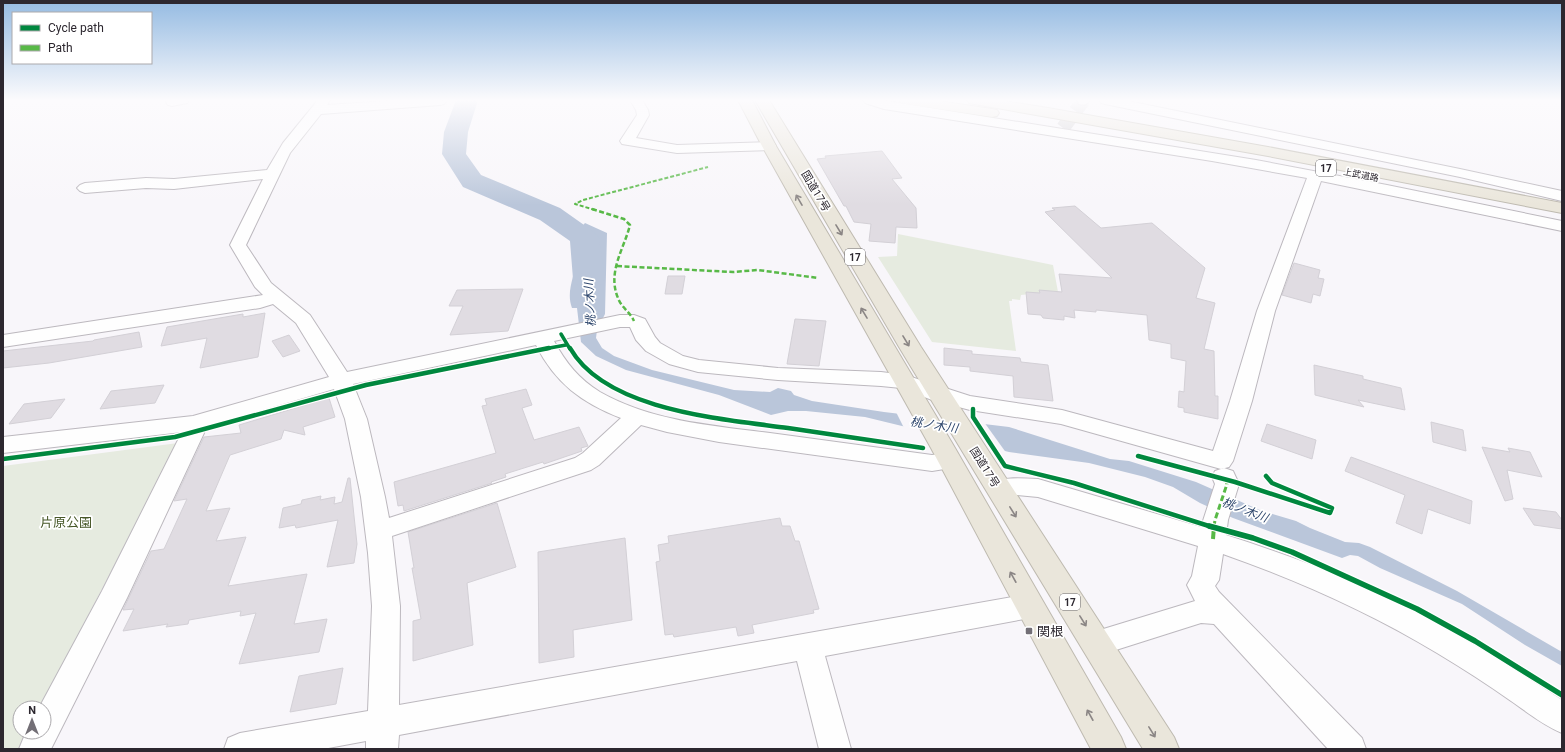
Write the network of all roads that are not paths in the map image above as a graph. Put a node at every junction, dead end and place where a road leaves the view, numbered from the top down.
1 (294, 135) edge
2 (631, 135) edge
3 (763, 135) edge
4 (783, 135) edge
5 (1085, 135) edge
6 (1142, 135) edge
7 (1170, 135) edge
8 (1193, 135) edge
9 (1278, 135) edge
10 (768, 146) junction
11 (1274, 156) junction
12 (272, 174) junction
13 (1315, 176) junction
14 (85, 188) dead end
15 (1562, 196) edge
16 (1562, 208) edge
17 (1562, 216) edge
18 (1562, 226) edge
19 (277, 297) junction
20 (543, 338) junction
21 (3, 341) edge
22 (341, 380) junction
23 (905, 382) junction
24 (946, 404) junction
25 (636, 417) junction
26 (194, 423) junction
27 (3, 445) edge
28 (946, 455) junction
29 (1226, 481) dead end
30 (998, 488) junction
31 (1214, 530) junction
32 (378, 531) junction
33 (1030, 606) junction
34 (1221, 613) junction
35 (1096, 643) junction
36 (808, 647) junction
37 (52, 715) edge
38 (1562, 718) edge
39 (382, 736) edge
40 (40, 740) edge
41 (35, 749) edge
42 (240, 749) edge
43 (835, 749) edge
44 (1109, 749) edge
45 (1162, 749) edge
46 (1350, 749) edge

1 - 12 street
2 - 10 street
3 - 10 highway, 国道17号 / 17
4 -> 24 highway, 国道17号 / 17
5 - 13 street
6 - 11 highway
7 - 11 highway, 上武道路 / 17
8 - 11 highway
9 - 15 street
23 -> 10 highway, 国道17号 / 17
11 - 16 highway, 上武道路 / 17
11 - 17 highway, 上武道路 / 17
12 - 14 street
12 - 19 street
13 - 18 street
13 - 24 street
19 - 21 street
19 - 22 street
20 - 22 street
20 - 23 street
20 - 25 street
22 - 26 street
22 - 32 street
23 - 24 street
23 - 28 highway, 国道17号 / 17
24 - 30 highway, 国道17号 / 17
25 - 28 street
25 - 32 street
26 - 27 street
26 - 37 street
33 -> 28 highway, 国道17号 / 17
29 - 31 street
30 - 31 street
30 -> 35 highway, 国道17号 / 17
31 - 34 street
31 - 38 street
32 - 39 street
33 - 36 street
44 -> 33 highway, 国道17号 / 17
34 - 35 street
34 - 46 street
35 -> 45 highway, 国道17号 / 17
36 - 39 street
36 - 43 street
39 - 42 street
40 - 41 street

